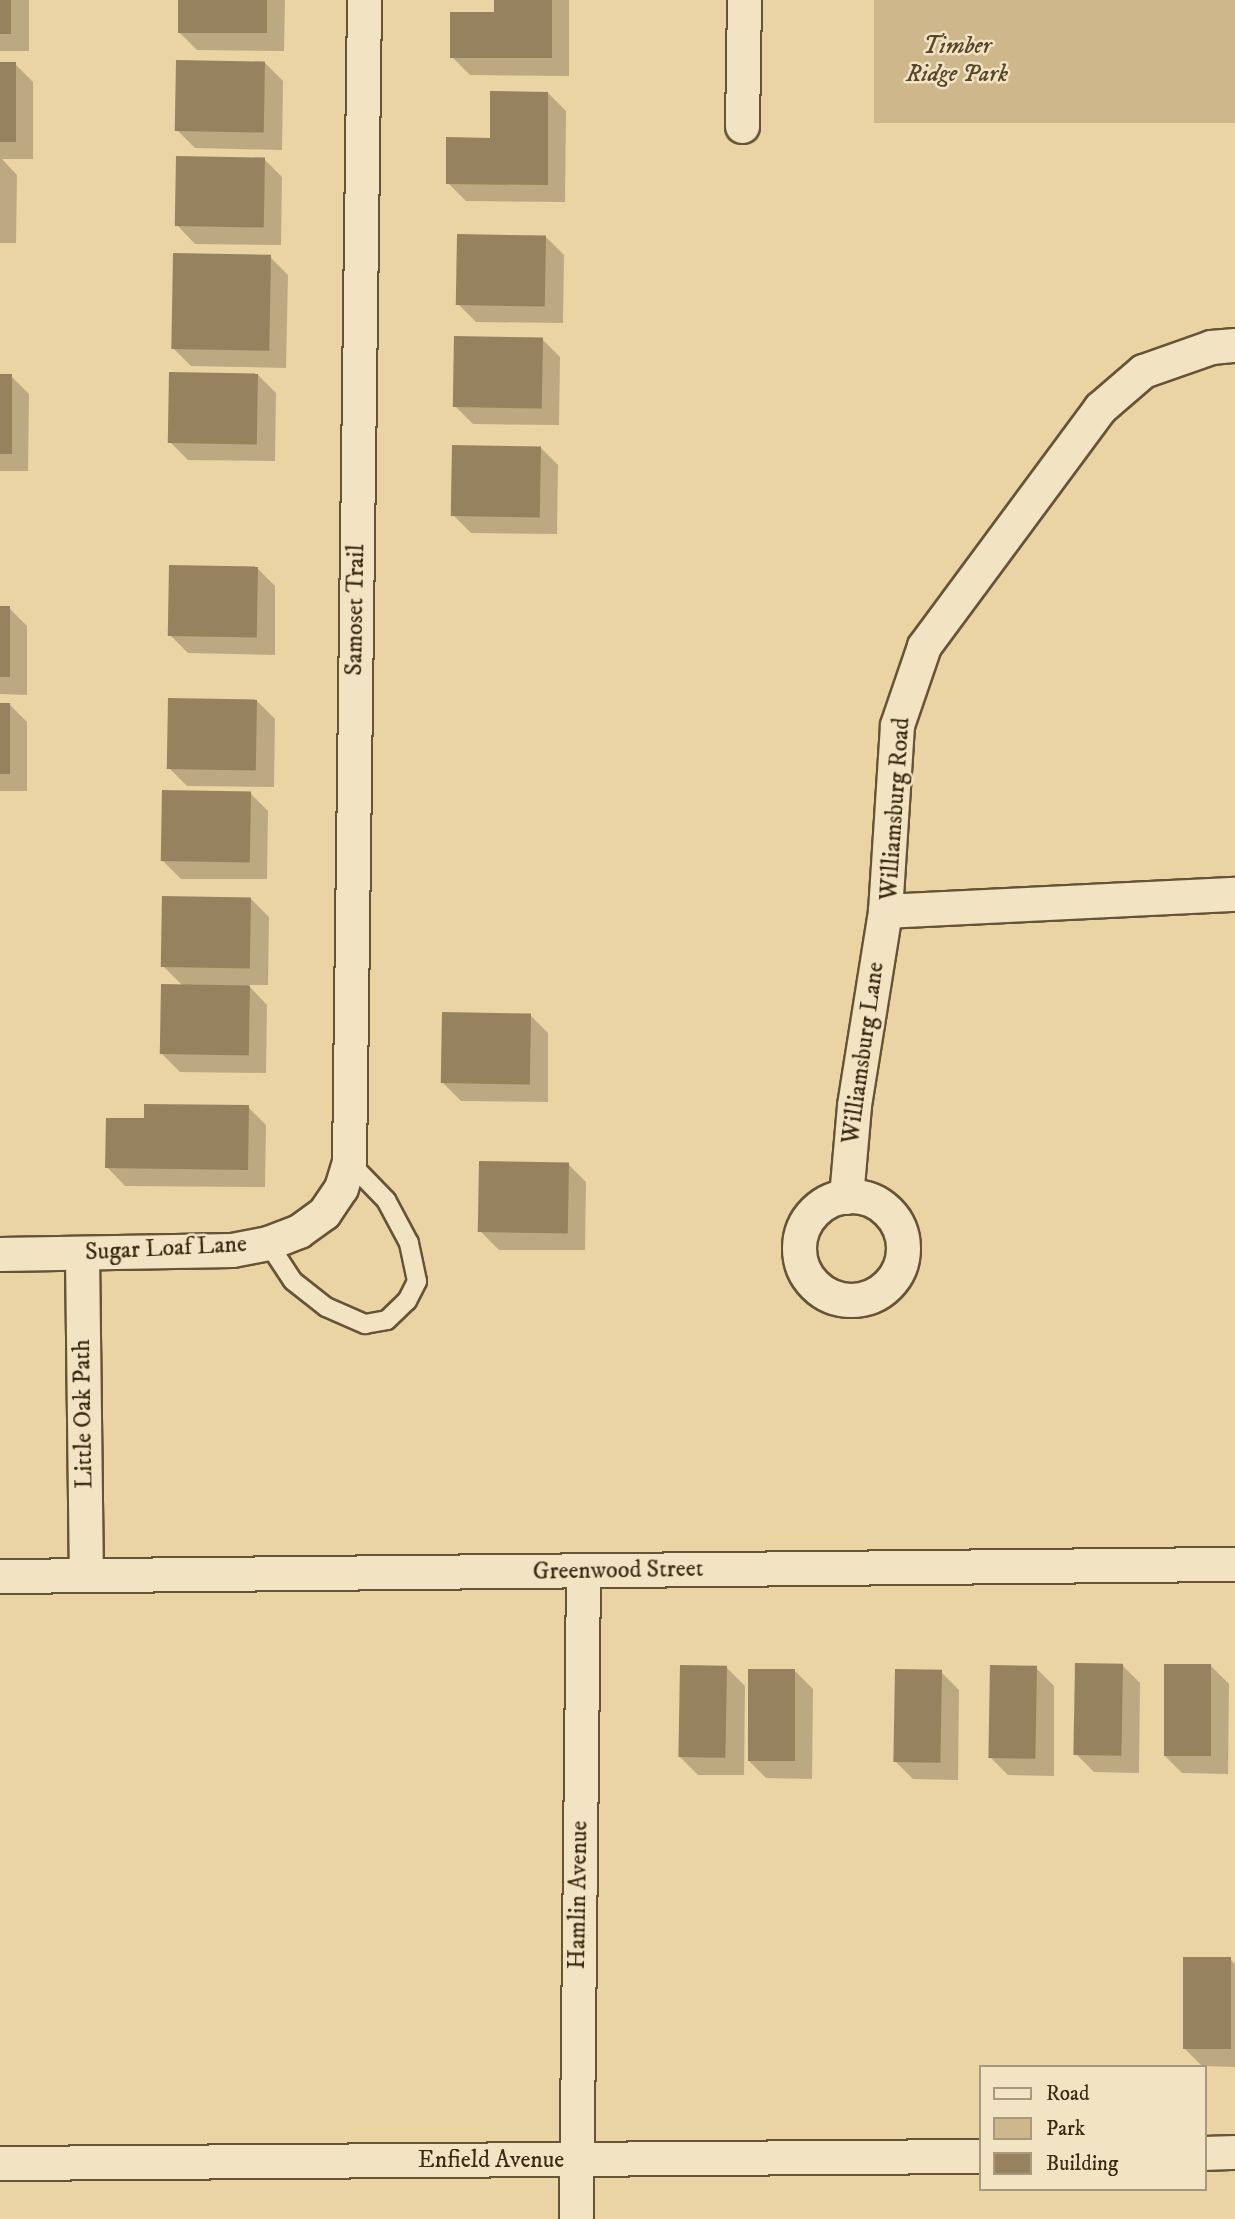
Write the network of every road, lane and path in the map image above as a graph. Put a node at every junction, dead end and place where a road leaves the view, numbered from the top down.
1 (364, 0) edge
2 (744, 0) edge
3 (742, 126) dead end
4 (1235, 345) edge
5 (1235, 894) edge
6 (885, 911) junction
7 (349, 1162) junction
8 (846, 1197) dead end
9 (324, 1213) joint
10 (268, 1243) junction
11 (0, 1254) edge
12 (82, 1254) junction
13 (1235, 1564) edge
14 (583, 1572) junction
15 (86, 1574) junction
16 (0, 1576) edge
17 (1235, 2152) edge
18 (1207, 2153) edge
19 (979, 2156) edge
20 (576, 2161) junction
21 (0, 2163) edge
22 (576, 2219) edge

1 - 7 street, Samoset Trail
2 - 3 street
4 - 6 street, Williamsburg Road
5 - 6 street, Williamsburg Road
6 - 8 street, Williamsburg Lane
7 - 9 street, Samoset Trail
7 - 10 lane
9 - 10 street, Sugar Loaf Lane
10 - 12 street, Sugar Loaf Lane
11 - 12 street, Sugar Loaf Lane
12 - 15 street, Little Oak Path
13 - 14 street, Greenwood Street
14 - 15 street, Greenwood Street
14 - 20 street, Hamlin Avenue
15 - 16 street, Greenwood Street
17 - 18 street
19 - 20 street, Enfield Avenue
20 - 21 street, Enfield Avenue
20 - 22 street, Hamlin Avenue

